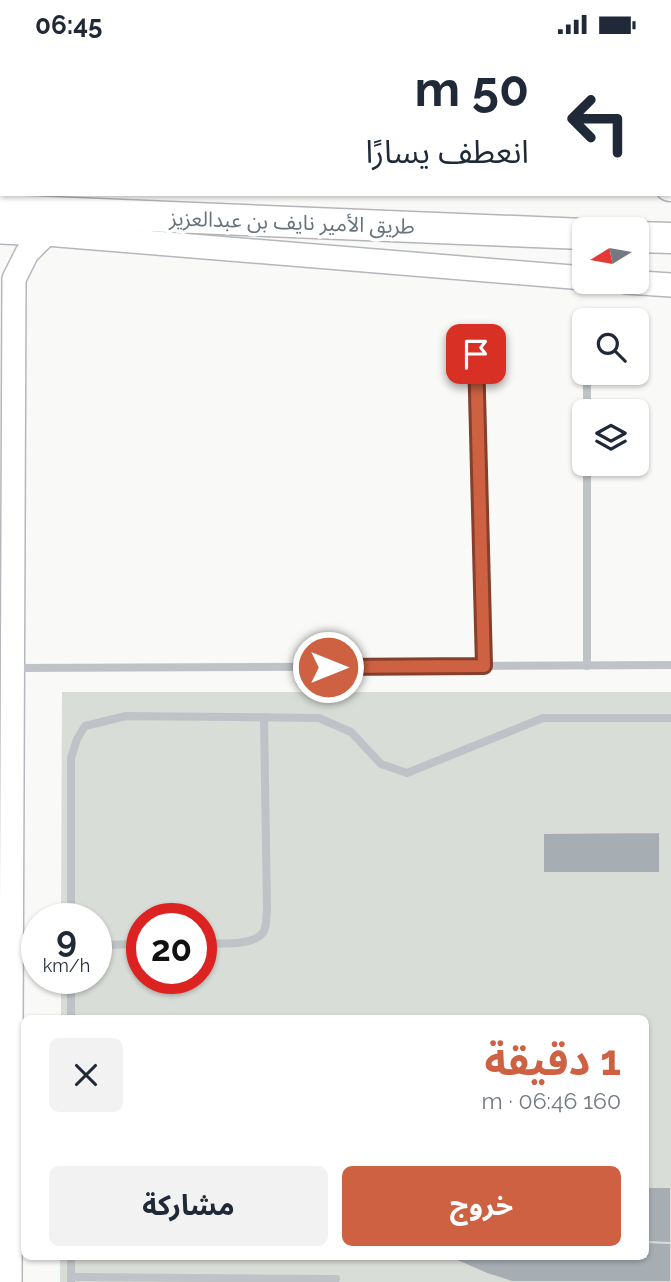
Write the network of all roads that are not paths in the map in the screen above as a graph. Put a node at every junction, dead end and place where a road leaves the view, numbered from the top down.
1 (0, 210) edge
2 (0, 232) edge
3 (46, 234) junction
4 (572, 234) edge
5 (649, 237) edge
6 (671, 238) edge
7 (572, 277) edge
8 (649, 284) edge
9 (671, 285) edge
10 (476, 354) dead end
11 (587, 476) edge
12 (671, 665) edge
13 (484, 666) junction
14 (587, 666) junction
15 (11, 668) junction
16 (264, 717) junction
17 (671, 718) edge
18 (71, 903) edge
19 (217, 943) edge
20 (71, 994) edge
21 (71, 1015) edge
22 (71, 1260) edge
23 (336, 1279) dead end
24 (71, 1280) edge
25 (286, 1280) edge
26 (10, 1282) edge

1 - 4 highway, طريق الأمير نايف بن عبدالعزيز
2 - 3 street
3 - 7 street
3 - 15 street
5 - 6 highway
8 - 9 street
10 - 13 lane
11 - 14 lane
12 - 14 lane
13 - 14 lane
13 - 15 lane
15 - 26 street
16 - 17 lane
16 - 18 lane
16 - 19 lane
20 - 21 lane
22 - 24 lane
23 - 25 lane
24 - 25 lane

